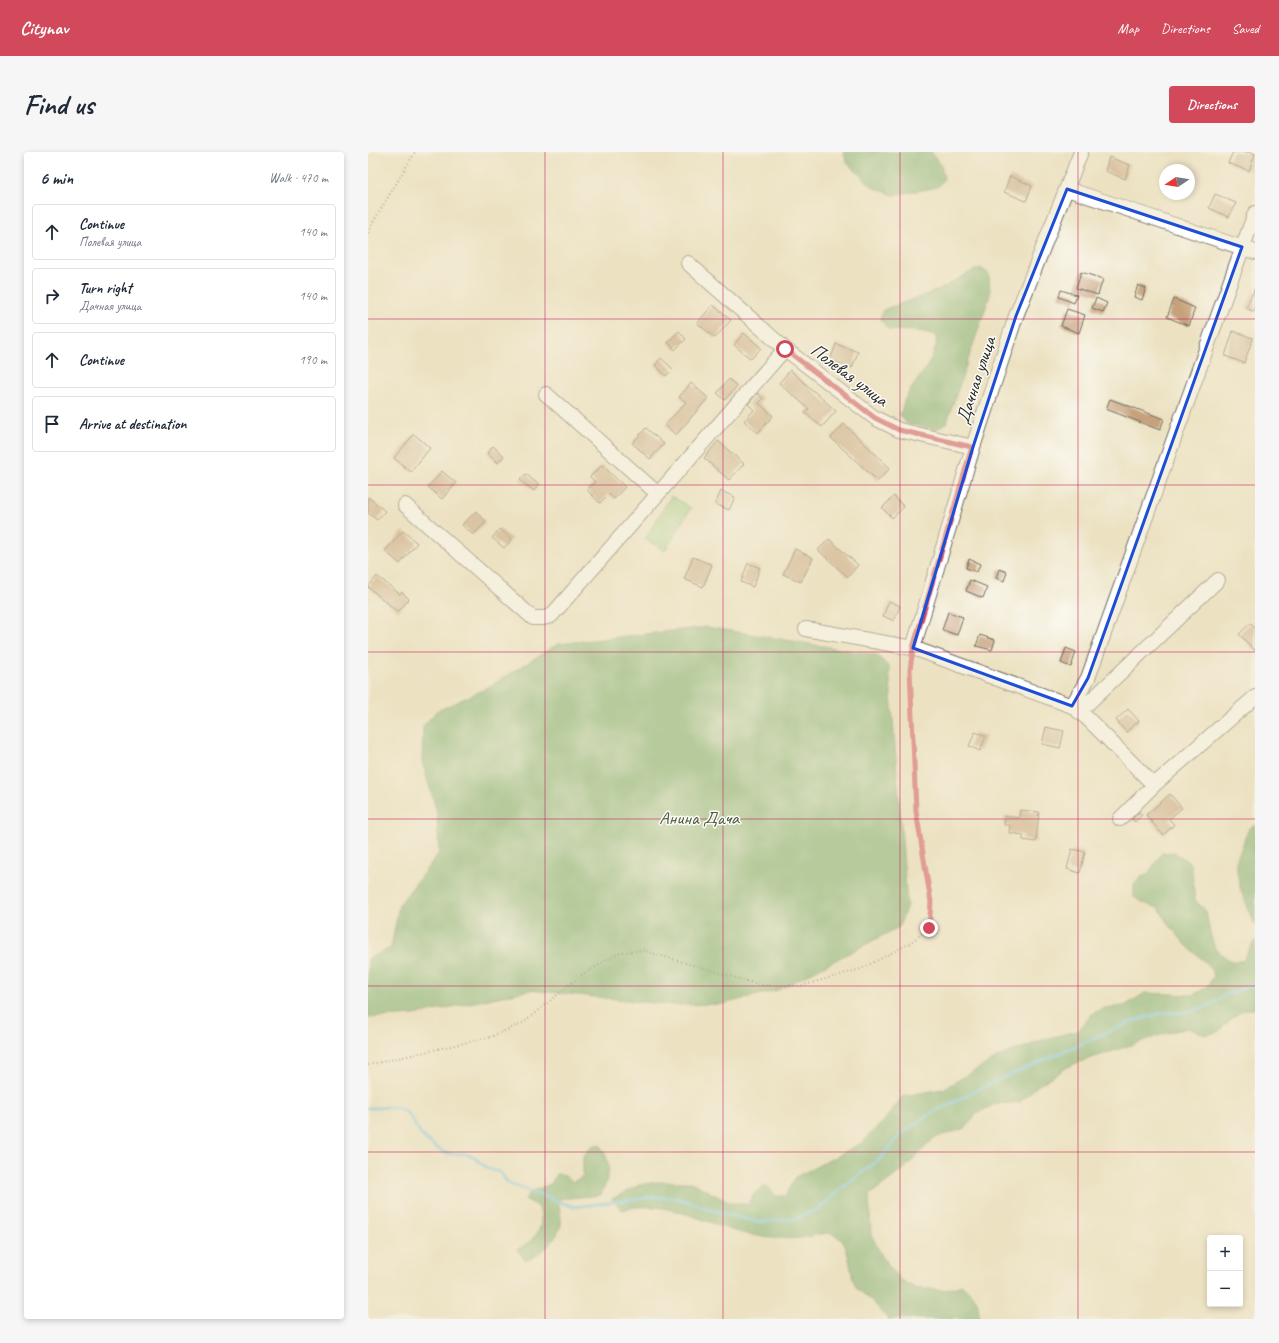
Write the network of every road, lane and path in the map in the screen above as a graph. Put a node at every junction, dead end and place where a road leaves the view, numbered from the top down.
1 (415, 152) edge
2 (1081, 152) edge
3 (1067, 189) junction
4 (1255, 213) edge
5 (368, 233) edge
6 (1242, 247) junction
7 (1255, 252) edge
8 (688, 263) dead end
9 (785, 349) junction
10 (546, 394) dead end
11 (972, 447) junction
12 (658, 494) junction
13 (406, 505) dead end
14 (1218, 580) dead end
15 (806, 628) dead end
16 (913, 648) junction
17 (1255, 697) edge
18 (1076, 709) junction
19 (1154, 785) junction
20 (1120, 818) dead end
21 (368, 1065) edge

1 - 5 path
2 - 3 street, Дачная улица
3 - 6 street
3 - 11 street, Дачная улица
4 - 6 street
6 - 7 street
6 - 18 street
8 - 9 street, Полевая улица
9 - 11 street, Полевая улица
9 - 12 street
10 - 12 street
11 - 16 street, Дачная улица
12 - 13 street
14 - 18 street
15 - 16 street
16 - 18 street
16 - 21 path
17 - 19 street
18 - 19 street
19 - 20 street

